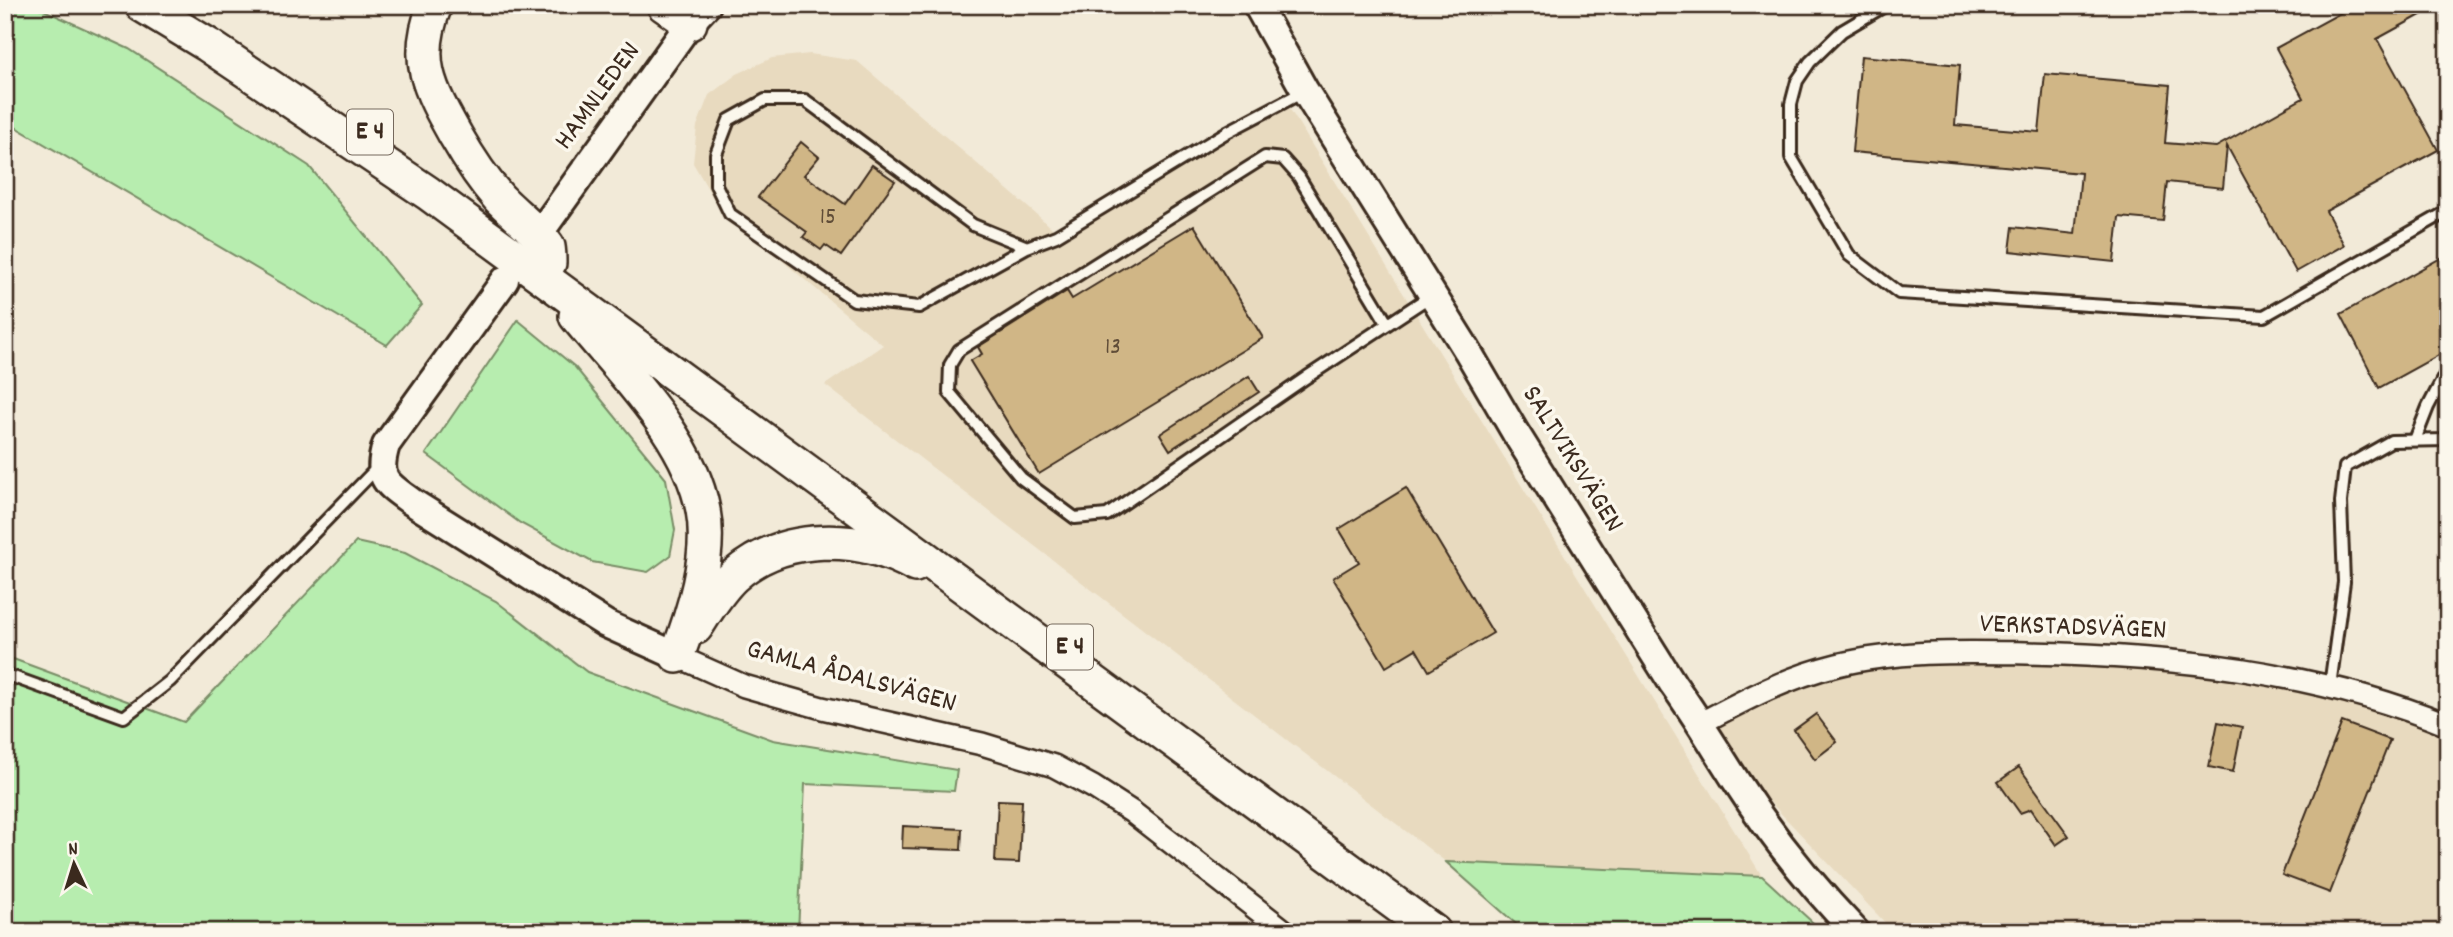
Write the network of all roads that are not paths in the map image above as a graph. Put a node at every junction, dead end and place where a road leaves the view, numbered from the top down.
1 (142, 5) edge
2 (187, 5) edge
3 (435, 5) edge
4 (1257, 5) edge
5 (1886, 5) edge
6 (687, 11) edge
7 (1305, 92) junction
8 (2448, 211) edge
9 (544, 227) dead end
10 (1027, 247) junction
11 (543, 268) junction
12 (505, 280) dead end
13 (1432, 295) junction
14 (1387, 323) junction
15 (2448, 369) edge
16 (2415, 440) junction
17 (2448, 440) edge
18 (380, 465) junction
19 (940, 568) junction
20 (677, 656) junction
21 (5, 674) edge
22 (2330, 686) junction
23 (1701, 723) junction
24 (2448, 725) edge
25 (1286, 932) edge
26 (1434, 932) edge
27 (1457, 932) edge
28 (1856, 932) edge

1 - 11 highway, E 4
2 - 11 highway, E 4
3 - 11 highway, E 4
4 - 7 street, SALTVIKSVÄGEN
5 - 8 lane
6 - 9 street, HAMNLEDEN
7 - 10 lane
7 - 13 street, SALTVIKSVÄGEN
10 - 10 lane
11 - 19 highway, E 4
11 - 20 highway, E 4
11 - 27 highway, E 4
12 - 18 street
13 - 14 lane
13 - 23 street, SALTVIKSVÄGEN
14 - 14 lane
15 - 16 lane
16 - 17 lane
16 - 22 lane
18 - 20 street, GAMLA ÅDALSVÄGEN
18 - 21 lane
19 - 20 highway, E 4
19 - 26 highway, E 4
20 - 25 street, GAMLA ÅDALSVÄGEN
22 - 23 street, VERKSTADSVÄGEN
22 - 24 street, VERKSTADSVÄGEN
23 - 28 street, SALTVIKSVÄGEN

